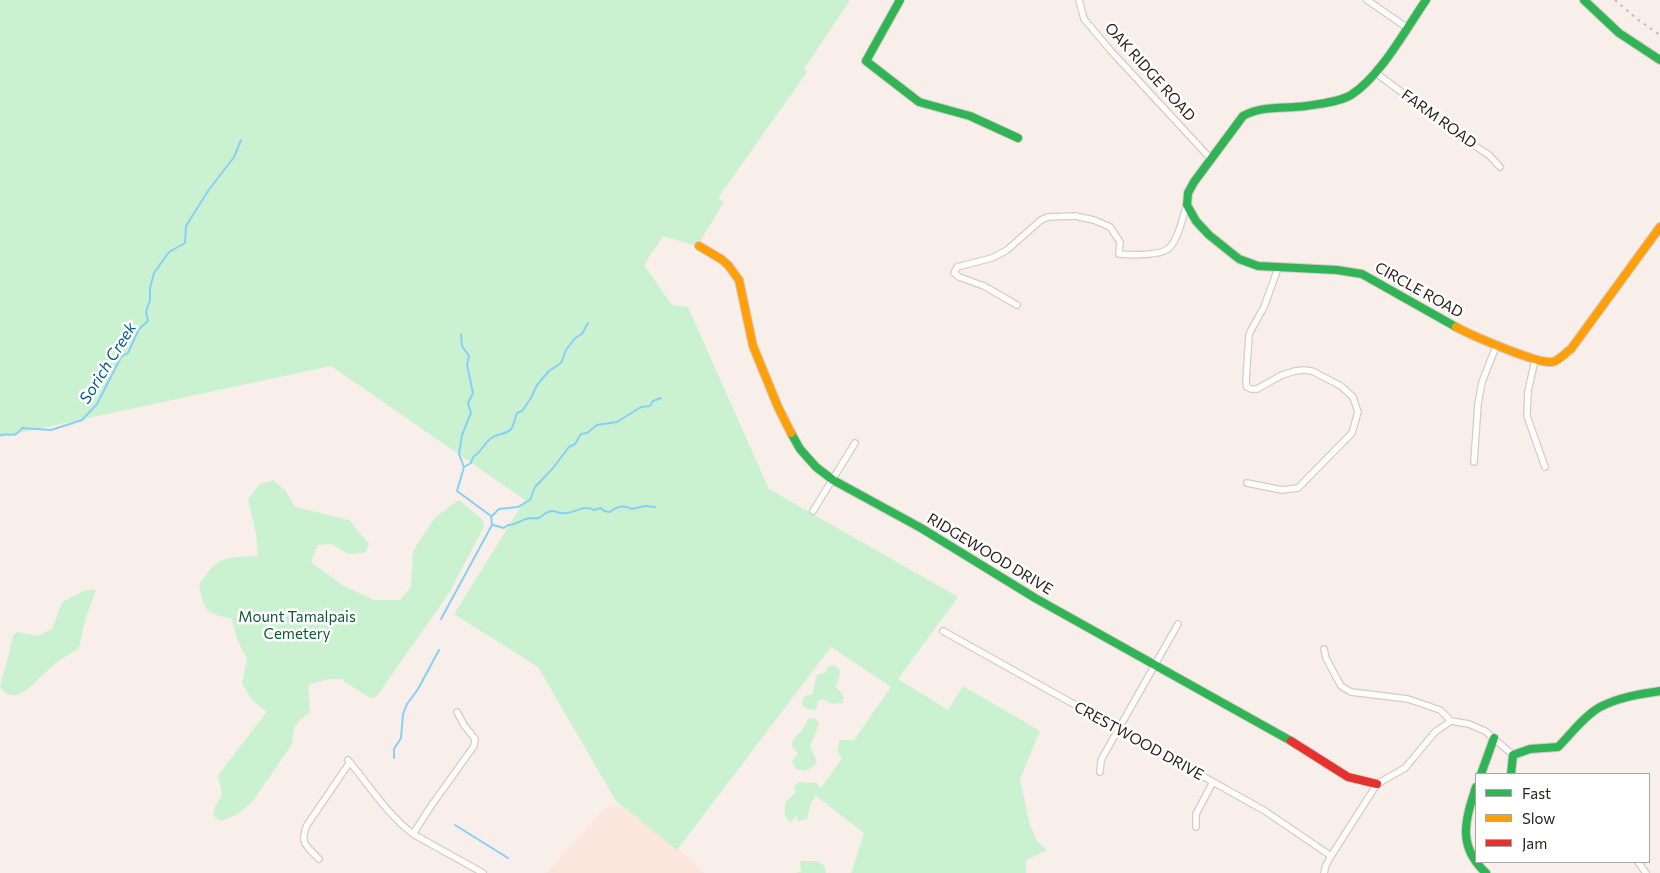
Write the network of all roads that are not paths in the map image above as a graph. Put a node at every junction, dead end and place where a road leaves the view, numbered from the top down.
1 (900, 0) edge
2 (1079, 0) edge
3 (1367, 0) edge
4 (1426, 0) edge
5 (1584, 0) edge
6 (1406, 28) junction
7 (1660, 60) edge
8 (1376, 73) junction
9 (1018, 138) dead end
10 (1210, 158) junction
11 (1500, 167) dead end
12 (1187, 205) junction
13 (1660, 227) edge
14 (699, 246) dead end
15 (1278, 268) junction
16 (1017, 305) dead end
17 (1497, 344) junction
18 (1535, 360) junction
19 (855, 443) dead end
20 (1474, 462) dead end
21 (1545, 467) dead end
22 (833, 480) junction
23 (1247, 483) dead end
24 (813, 511) dead end
25 (1178, 624) dead end
26 (943, 631) dead end
27 (1324, 649) dead end
28 (1154, 665) junction
29 (1660, 691) edge
30 (457, 712) dead end
31 (1451, 722) junction
32 (1118, 730) junction
33 (1494, 738) junction
34 (1513, 755) junction
35 (1100, 772) dead end
36 (1480, 773) edge
37 (1511, 773) edge
38 (1213, 782) junction
39 (1377, 784) junction
40 (1475, 790) edge
41 (1196, 827) dead end
42 (413, 834) junction
43 (1331, 856) junction
44 (319, 859) dead end
45 (1475, 860) edge
46 (1477, 863) edge
47 (1326, 872) edge
48 (483, 873) edge
49 (1486, 873) edge

1 - 9 street
2 - 10 street, OAK RIDGE ROAD
3 - 6 street
4 - 6 street
5 - 7 street
6 - 8 street
8 - 10 street
8 - 11 street, FARM ROAD
10 - 12 street
12 - 15 street, CIRCLE ROAD
12 - 16 street
13 - 18 street, CIRCLE ROAD
14 - 22 street, RIDGEWOOD DRIVE
15 - 17 street, CIRCLE ROAD
15 - 23 street
17 - 18 street, CIRCLE ROAD
17 - 20 street
18 - 21 street
19 - 22 street
22 - 24 street
22 - 28 street, RIDGEWOOD DRIVE
25 - 28 street
26 - 32 street, CRESTWOOD DRIVE
27 - 31 street
28 - 32 street
28 - 39 street, RIDGEWOOD DRIVE
29 - 34 street
30 - 42 street
31 - 33 street
31 - 39 street
32 - 35 street
32 - 38 street, CRESTWOOD DRIVE
33 - 34 street
33 - 36 street
34 - 37 street
38 - 41 street
38 - 43 street, CRESTWOOD DRIVE
39 - 43 street
40 - 45 street
42 - 44 street
42 - 48 street
43 - 47 street
46 - 49 street

